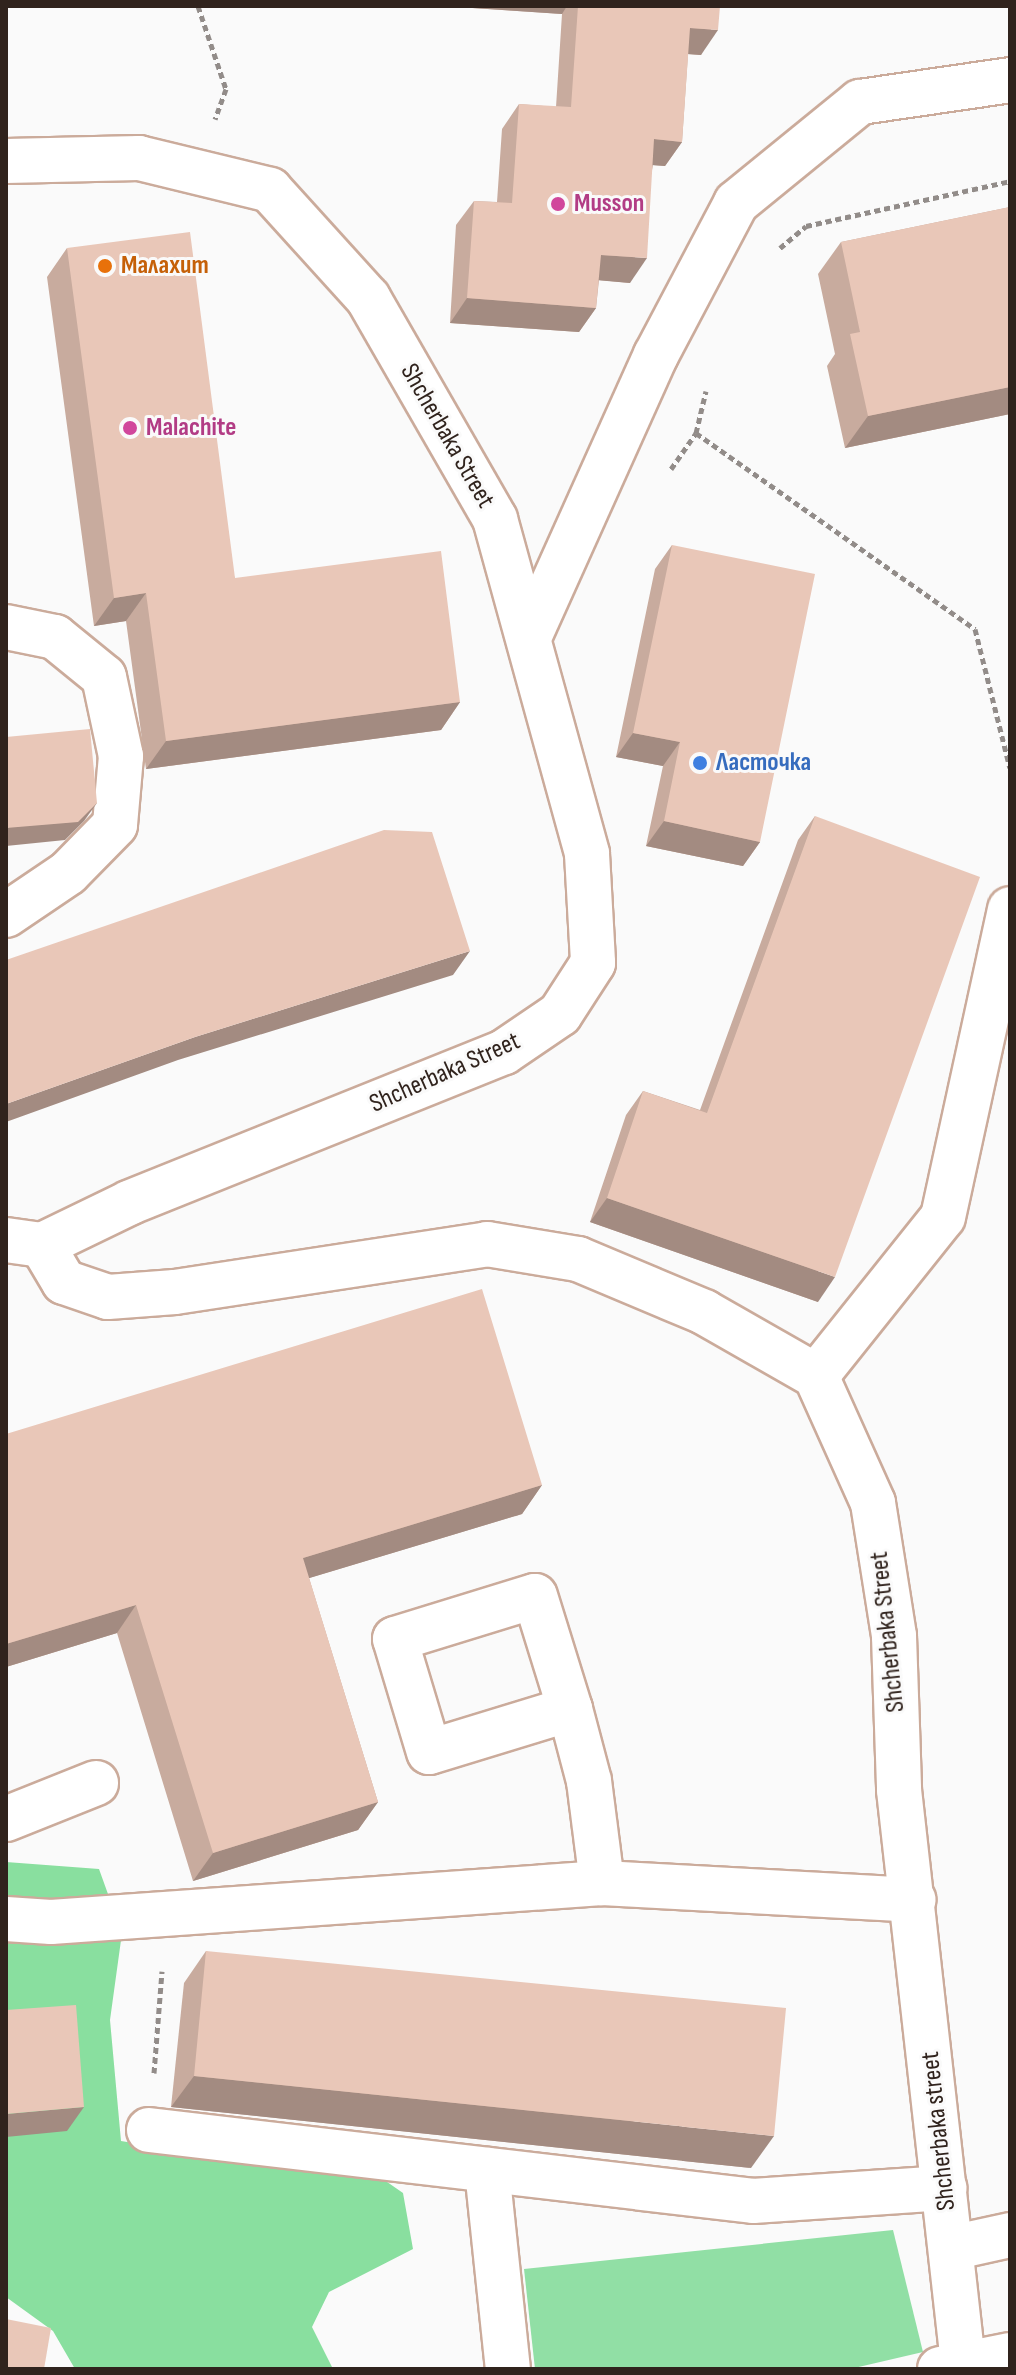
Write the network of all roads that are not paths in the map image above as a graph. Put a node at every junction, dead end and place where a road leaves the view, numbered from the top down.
1 (1010, 80) edge
2 (6, 161) edge
3 (6, 627) edge
4 (530, 635) junction
5 (1010, 909) edge
6 (6, 915) edge
7 (24, 1242) edge
8 (816, 1376) junction
9 (570, 1709) dead end
10 (96, 1783) dead end
11 (6, 1819) edge
12 (602, 1883) junction
13 (914, 1900) junction
14 (6, 1919) edge
15 (149, 2130) road end
16 (487, 2170) junction
17 (945, 2188) junction
18 (1010, 2235) edge
19 (951, 2248) junction
20 (1010, 2355) edge
21 (952, 2366) edge
22 (508, 2369) edge

1 - 4 street
2 - 4 street, Shcherbaka Street
3 - 6 street
4 - 7 street, Shcherbaka Street
5 - 8 street
7 - 8 street, Shcherbaka Street
8 - 13 street, Shcherbaka Street
9 - 12 street
10 - 11 street
12 - 13 street
12 - 14 street
13 - 17 street, Shcherbaka street
15 - 16 street
16 - 17 street
16 - 22 street
17 - 19 street, Shcherbaka street
18 - 19 street
19 - 21 street, Shcherbaka street
20 - 21 street

